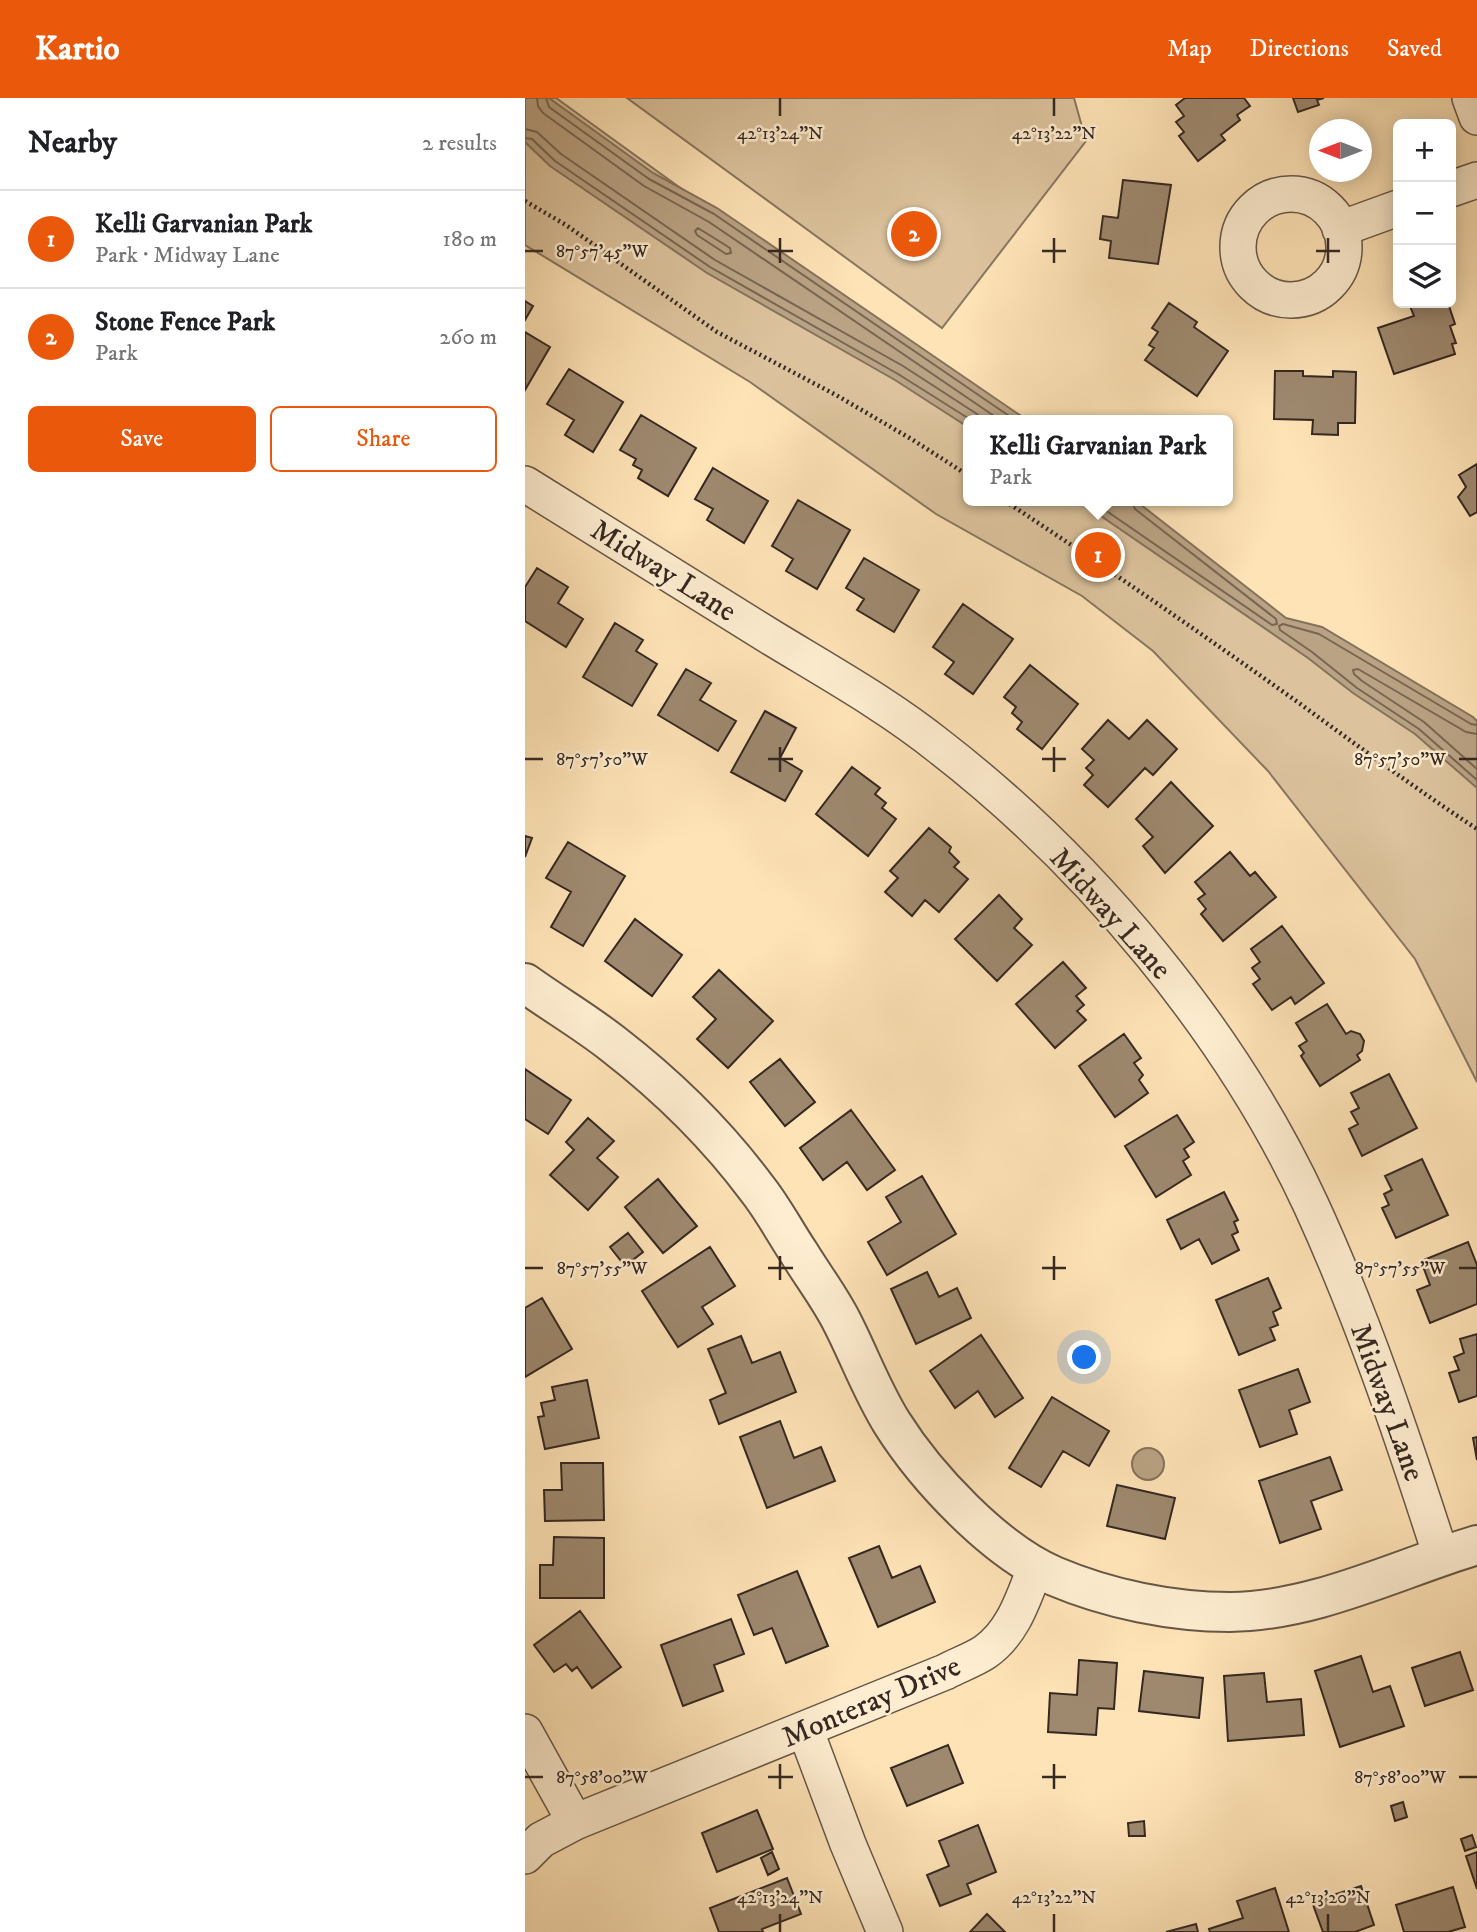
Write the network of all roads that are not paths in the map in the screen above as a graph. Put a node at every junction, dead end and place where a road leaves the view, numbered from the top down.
1 (1470, 98) edge
2 (1477, 117) edge
3 (1477, 180) edge
4 (1456, 188) edge
5 (1393, 210) edge
6 (1340, 229) dead end
7 (525, 484) edge
8 (525, 984) edge
9 (1477, 1545) edge
10 (1441, 1556) junction
11 (1036, 1566) junction
12 (805, 1729) junction
13 (525, 1732) edge
14 (575, 1822) junction
15 (525, 1856) edge
16 (885, 1932) edge

1 - 2 street
3 - 4 street
5 - 6 street
7 - 10 street, Midway Lane
8 - 11 street
9 - 10 street
10 - 11 street
11 - 12 street, Monteray Drive
12 - 14 street, Monteray Drive
12 - 16 street
13 - 14 street
14 - 15 street, Monteray Drive

